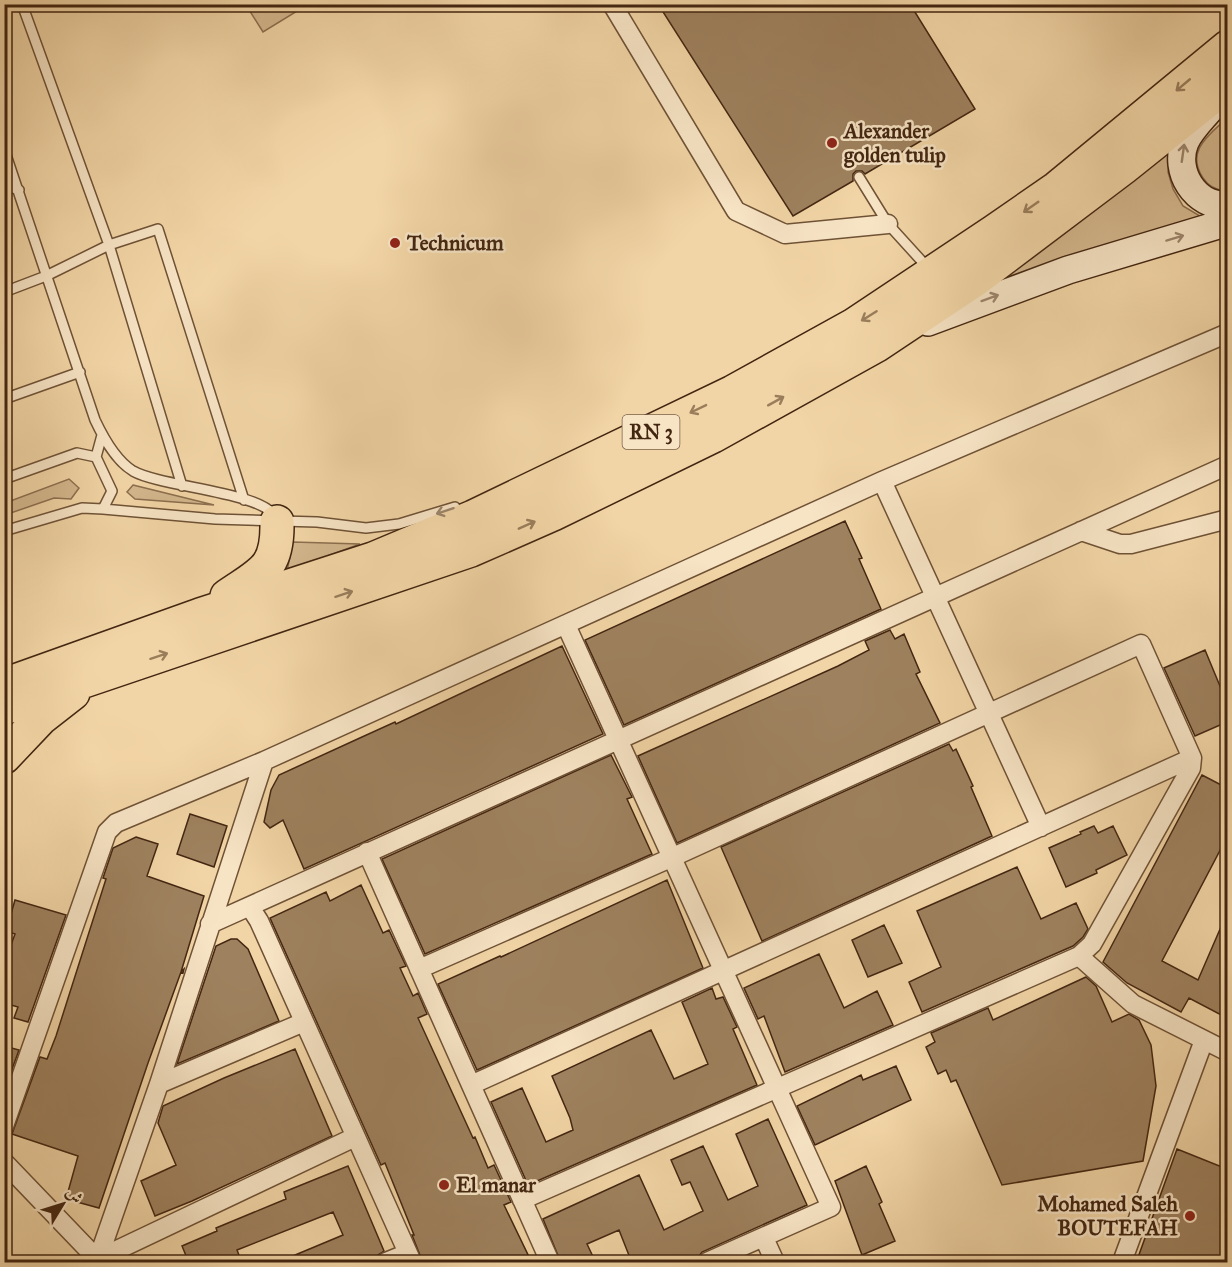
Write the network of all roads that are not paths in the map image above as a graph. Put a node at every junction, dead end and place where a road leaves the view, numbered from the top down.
1 (22, 4) edge
2 (612, 4) edge
3 (1227, 47) edge
4 (1227, 84) edge
5 (1227, 90) edge
6 (4, 149) edge
7 (859, 177) dead end
8 (4, 185) edge
9 (19, 190) junction
10 (1227, 205) edge
11 (1227, 222) edge
12 (888, 224) junction
13 (110, 245) junction
14 (933, 274) junction
15 (46, 276) junction
16 (4, 292) edge
17 (1227, 333) edge
18 (877, 345) junction
19 (80, 372) junction
20 (4, 399) edge
21 (102, 435) junction
22 (96, 457) junction
23 (1227, 465) edge
24 (580, 466) junction
25 (4, 479) edge
26 (882, 481) junction
27 (182, 486) junction
28 (501, 492) dead end
29 (244, 500) junction
30 (467, 503) dead end
31 (103, 509) junction
32 (1227, 519) edge
33 (277, 522) junction
34 (4, 531) edge
35 (1081, 531) junction
36 (936, 598) junction
37 (200, 615) junction
38 (566, 625) junction
39 (59, 666) junction
40 (4, 671) edge
41 (113, 671) junction
42 (4, 685) edge
43 (4, 708) edge
44 (988, 713) junction
45 (619, 739) junction
46 (4, 757) edge
47 (1192, 758) junction
48 (264, 761) junction
49 (1041, 827) junction
50 (367, 852) junction
51 (673, 857) junction
52 (250, 907) junction
53 (210, 924) junction
54 (1079, 956) junction
55 (419, 969) junction
56 (724, 971) junction
57 (304, 1023) junction
58 (1204, 1040) junction
59 (1227, 1052) edge
60 (159, 1084) junction
61 (471, 1085) junction
62 (777, 1089) junction
63 (4, 1126) edge
64 (355, 1137) junction
65 (4, 1162) edge
66 (522, 1200) junction
67 (764, 1238) junction
68 (410, 1258) edge
69 (96, 1261) edge
70 (386, 1263) edge
71 (550, 1263) edge
72 (707, 1263) edge
73 (775, 1263) edge
74 (1122, 1263) edge

1 - 13 lane
2 - 12 street
3 -> 14 highway, RN 3
4 - 18 highway, RN 3
10 -> 5 main road
6 - 9 lane
7 - 12 lane
8 - 9 lane
9 - 15 lane
18 -> 11 main road
12 - 14 lane
13 - 15 lane
13 - 27 lane
13 - 29 lane
14 -> 24 highway, RN 3
15 - 16 lane
15 - 19 lane
17 - 26 street
41 -> 18 highway, RN 3
19 - 20 lane
19 - 21 lane
21 - 22 lane
21 - 27 lane
22 - 25 lane
22 - 31 lane
23 - 35 street
24 - 28 lane
24 - 37 highway, RN 3
26 - 36 street
26 - 38 street
27 - 29 lane
29 - 33 lane
30 -> 33 lane
31 - 33 lane
31 - 34 lane
32 - 35 street
33 - 37 highway
35 - 36 street
36 - 44 street
36 - 45 street
37 - 39 highway, RN 3
38 - 45 street
38 - 48 street
39 - 40 highway
39 - 42 highway, RN 3
41 - 43 highway, RN 3
41 - 46 highway
44 - 47 street
44 - 49 street
44 - 51 street
45 - 50 street
45 - 51 street
47 - 49 street
47 - 54 street
48 - 53 street
48 - 63 street
49 - 56 street
50 - 52 street
50 - 55 street
51 - 55 street
51 - 56 street
52 - 53 street
52 - 57 street
53 - 60 street
54 - 58 street
54 - 62 street
55 - 61 street
56 - 61 street
56 - 62 street
57 - 60 street
57 - 64 street
58 - 59 street
58 - 74 street
60 - 69 street
61 - 66 street
62 - 66 street
62 - 67 street
64 - 68 street
64 - 69 street
65 - 69 street
66 - 71 street
67 - 72 street
67 - 73 street
68 - 70 street

